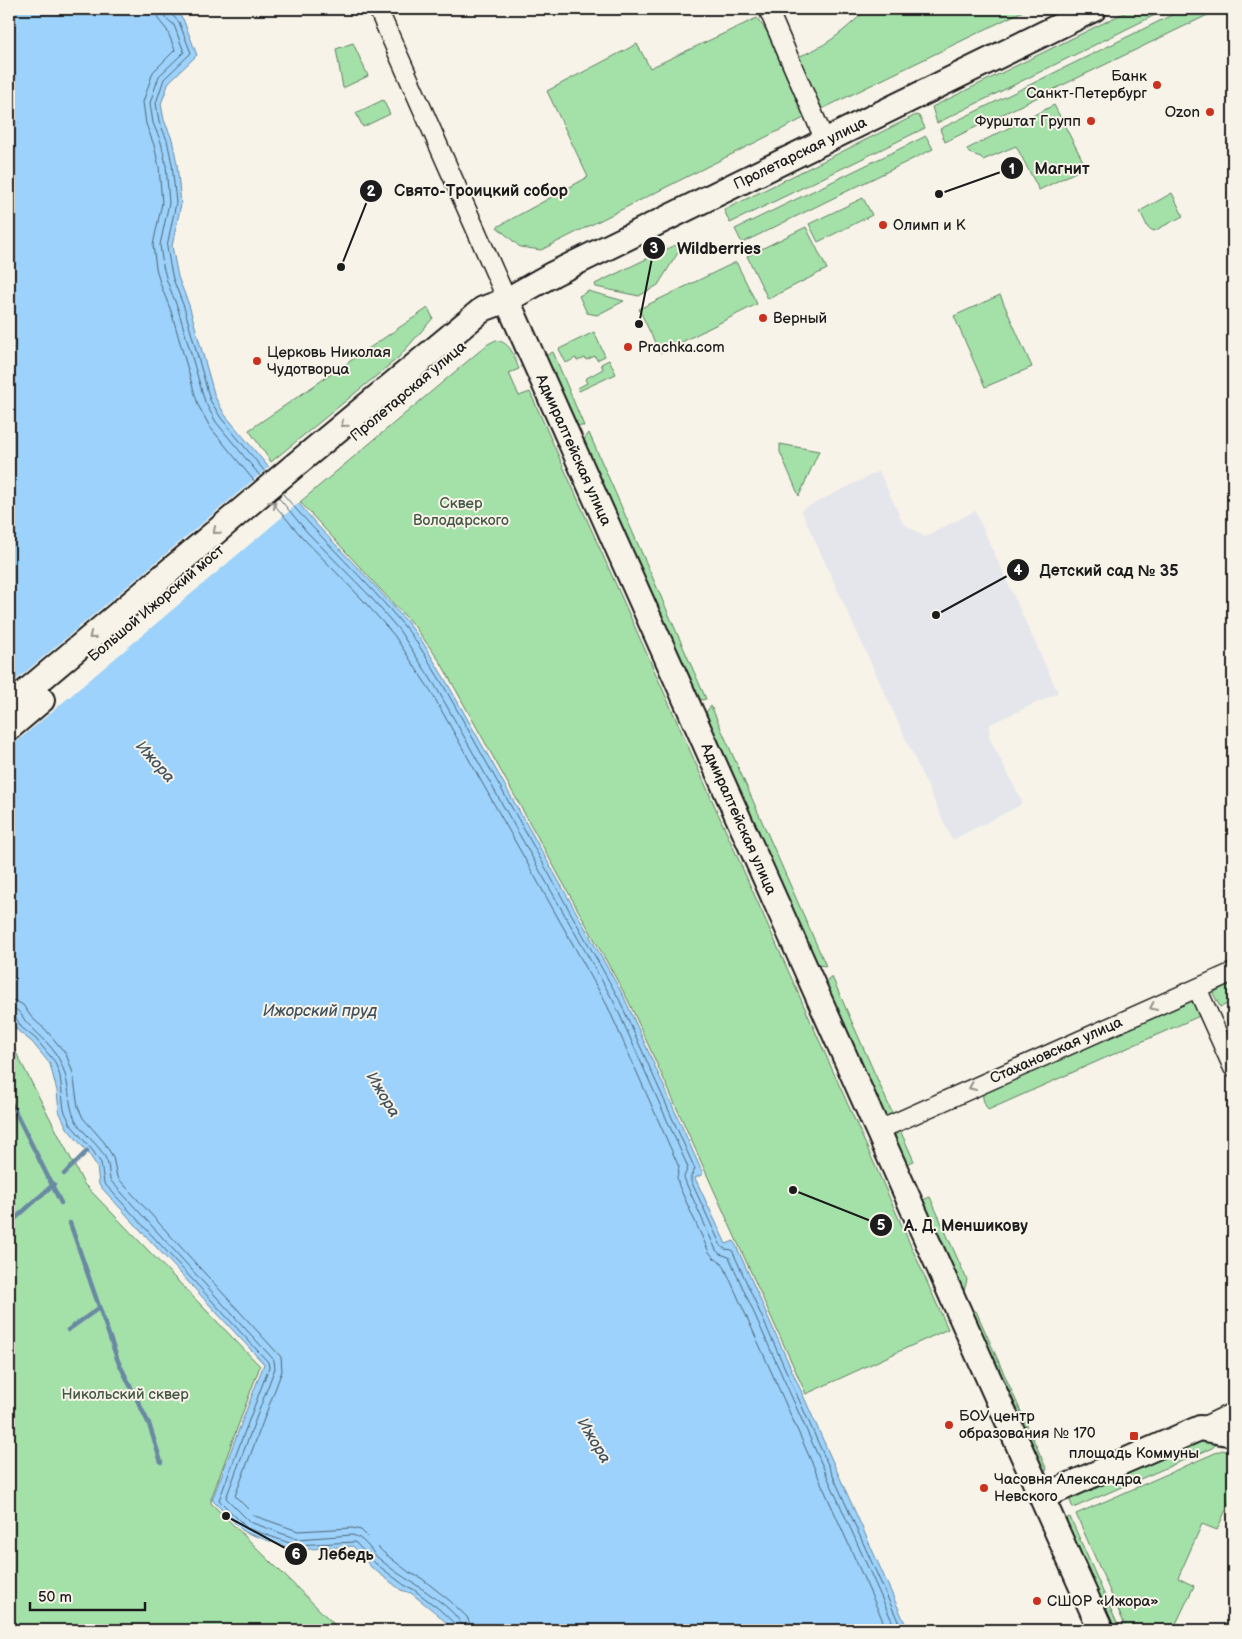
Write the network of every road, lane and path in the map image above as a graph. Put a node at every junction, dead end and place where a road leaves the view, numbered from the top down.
1 (378, 9) edge
2 (768, 9) edge
3 (1094, 9) edge
4 (825, 141) junction
5 (507, 300) junction
6 (299, 472) junction
7 (9, 706) edge
8 (9, 728) edge
9 (1233, 972) edge
10 (1197, 988) junction
11 (1233, 1068) edge
12 (879, 1130) junction
13 (1233, 1412) edge
14 (1200, 1428) junction
15 (1233, 1434) edge
16 (1042, 1497) junction
17 (1101, 1630) edge

1 - 5 street, Адмиралтейская улица
2 - 4 street
3 - 4 main road, Пролетарская улица
4 - 5 main road, Пролетарская улица
5 - 6 main road, Пролетарская улица
5 - 12 main road, Адмиралтейская улица
6 -> 7 main road, Большой Ижорский мост
8 -> 6 main road, Большой Ижорский мост
9 - 10 street, Стахановская улица
10 - 11 street
10 -> 12 street, Стахановская улица
12 - 16 main road, Адмиралтейская улица
13 - 14 street
14 - 15 main road
14 - 16 main road
16 - 17 main road, Адмиралтейская улица

